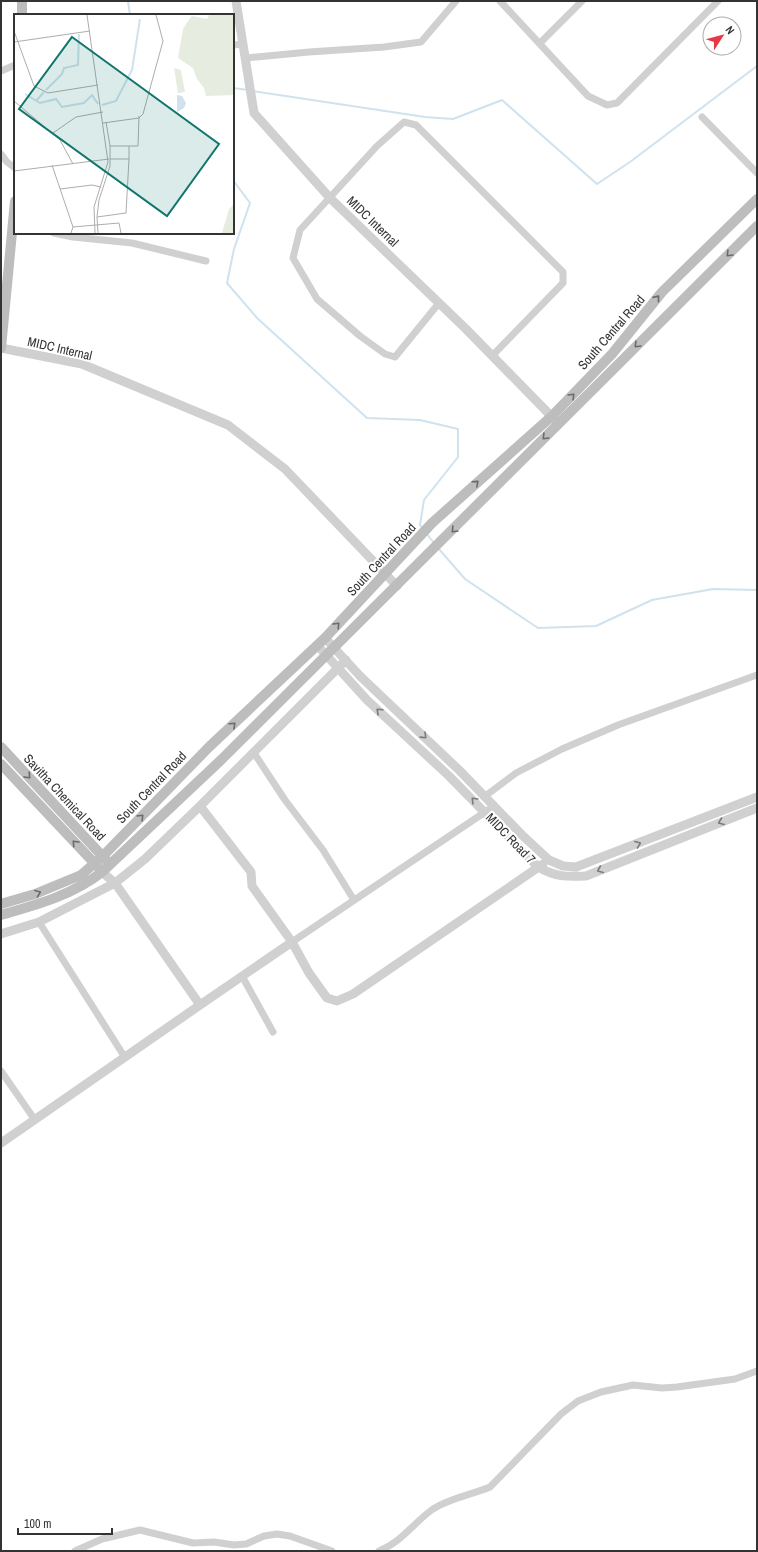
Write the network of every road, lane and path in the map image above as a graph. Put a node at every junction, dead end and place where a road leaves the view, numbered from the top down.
1 (22, 1) edge
2 (236, 1) edge
3 (456, 1) edge
4 (500, 1) edge
5 (582, 1) edge
6 (718, 1) edge
7 (22, 14) edge
8 (540, 43) junction
9 (243, 44) junction
10 (234, 45) edge
11 (246, 58) junction
12 (14, 65) edge
13 (1, 71) edge
14 (702, 117) dead end
15 (1, 154) edge
16 (14, 167) edge
17 (757, 172) edge
18 (330, 198) junction
19 (757, 199) edge
20 (14, 224) edge
21 (757, 226) edge
22 (68, 234) edge
23 (96, 236) edge
24 (206, 261) dead end
25 (439, 303) junction
26 (1, 348) edge
27 (493, 355) junction
28 (555, 420) junction
29 (385, 574) junction
30 (397, 586) junction
31 (325, 638) junction
32 (317, 645) junction
33 (334, 646) junction
34 (325, 654) junction
35 (346, 660) junction
36 (338, 668) junction
37 (757, 675) edge
38 (1, 747) edge
39 (254, 754) junction
40 (1, 764) edge
41 (484, 797) junction
42 (757, 798) edge
43 (200, 806) junction
44 (494, 806) junction
45 (757, 808) edge
46 (485, 812) junction
47 (622, 849) junction
48 (103, 856) junction
49 (549, 860) junction
50 (625, 860) junction
51 (94, 863) junction
52 (110, 864) junction
53 (538, 867) junction
54 (102, 872) junction
55 (115, 883) junction
56 (354, 900) junction
57 (1, 904) edge
58 (1, 915) edge
59 (39, 922) junction
60 (1, 934) edge
61 (292, 942) junction
62 (242, 976) junction
63 (200, 1005) junction
64 (273, 1032) dead end
65 (124, 1056) junction
66 (1, 1071) edge
67 (35, 1120) junction
68 (1, 1143) edge
69 (757, 1371) edge
70 (76, 1551) edge
71 (332, 1551) edge
72 (379, 1551) edge

1 - 7 main road
2 - 9 street, MIDC Internal
3 - 11 street
4 - 8 street
5 - 8 street
6 - 8 street
9 - 10 street
9 - 11 street, MIDC Internal
11 - 18 street, MIDC Internal
12 - 13 street
14 - 17 street
15 - 16 street
18 - 25 street, MIDC Internal
18 - 25 street
18 - 27 street
28 -> 19 main road, South Central Road
20 - 26 main road, MIDC Internal
21 -> 28 main road, South Central Road
22 - 23 street
23 - 24 street
25 - 27 street, MIDC Internal
26 - 29 street, MIDC Internal
27 - 28 street, MIDC Internal
29 -> 28 main road, South Central Road
28 -> 30 main road, South Central Road
29 - 30 street, MIDC Internal
31 -> 29 main road, South Central Road
30 - 33 main road, South Central Road
31 - 32 main road, South Central Road
31 - 33 street, MIDC Road 7
32 - 34 street, MIDC Road 7
48 -> 32 main road, South Central Road
33 - 34 main road, South Central Road
33 - 35 street, MIDC Road 7
34 - 36 street, MIDC Road 7
34 - 52 main road, South Central Road
35 - 36 street
35 -> 41 street, MIDC Road 7
36 - 39 street
46 -> 36 street, MIDC Road 7
37 - 41 street
38 -> 48 main road, Savitha Chemical Road
39 - 43 street
39 - 56 street
51 -> 40 main road, Savitha Chemical Road
41 - 44 street, MIDC Road 7
47 -> 42 street, MIDC Road 7
43 - 55 street
43 - 61 street
44 - 46 street
44 - 49 street, MIDC Road 7
45 -> 50 street, MIDC Road 7
46 - 53 street, MIDC Road 7
46 - 56 street
47 - 49 street, MIDC Road 7
47 - 50 street
48 - 51 main road, South Central Road
48 - 52 main road, Savitha Chemical Road
49 - 53 street
50 -> 53 street, MIDC Road 7
51 - 54 main road, Savitha Chemical Road
57 -> 51 main road, South Central Road
52 - 54 main road, South Central Road
53 - 61 street
54 - 55 street
54 - 58 main road, South Central Road
55 - 59 street
55 - 63 street
56 - 61 street
59 - 60 street
59 - 65 street
61 - 62 street
62 - 63 street
62 - 64 street
63 - 65 street
65 - 67 street
66 - 67 street
67 - 68 street
69 - 72 street
70 - 71 street

